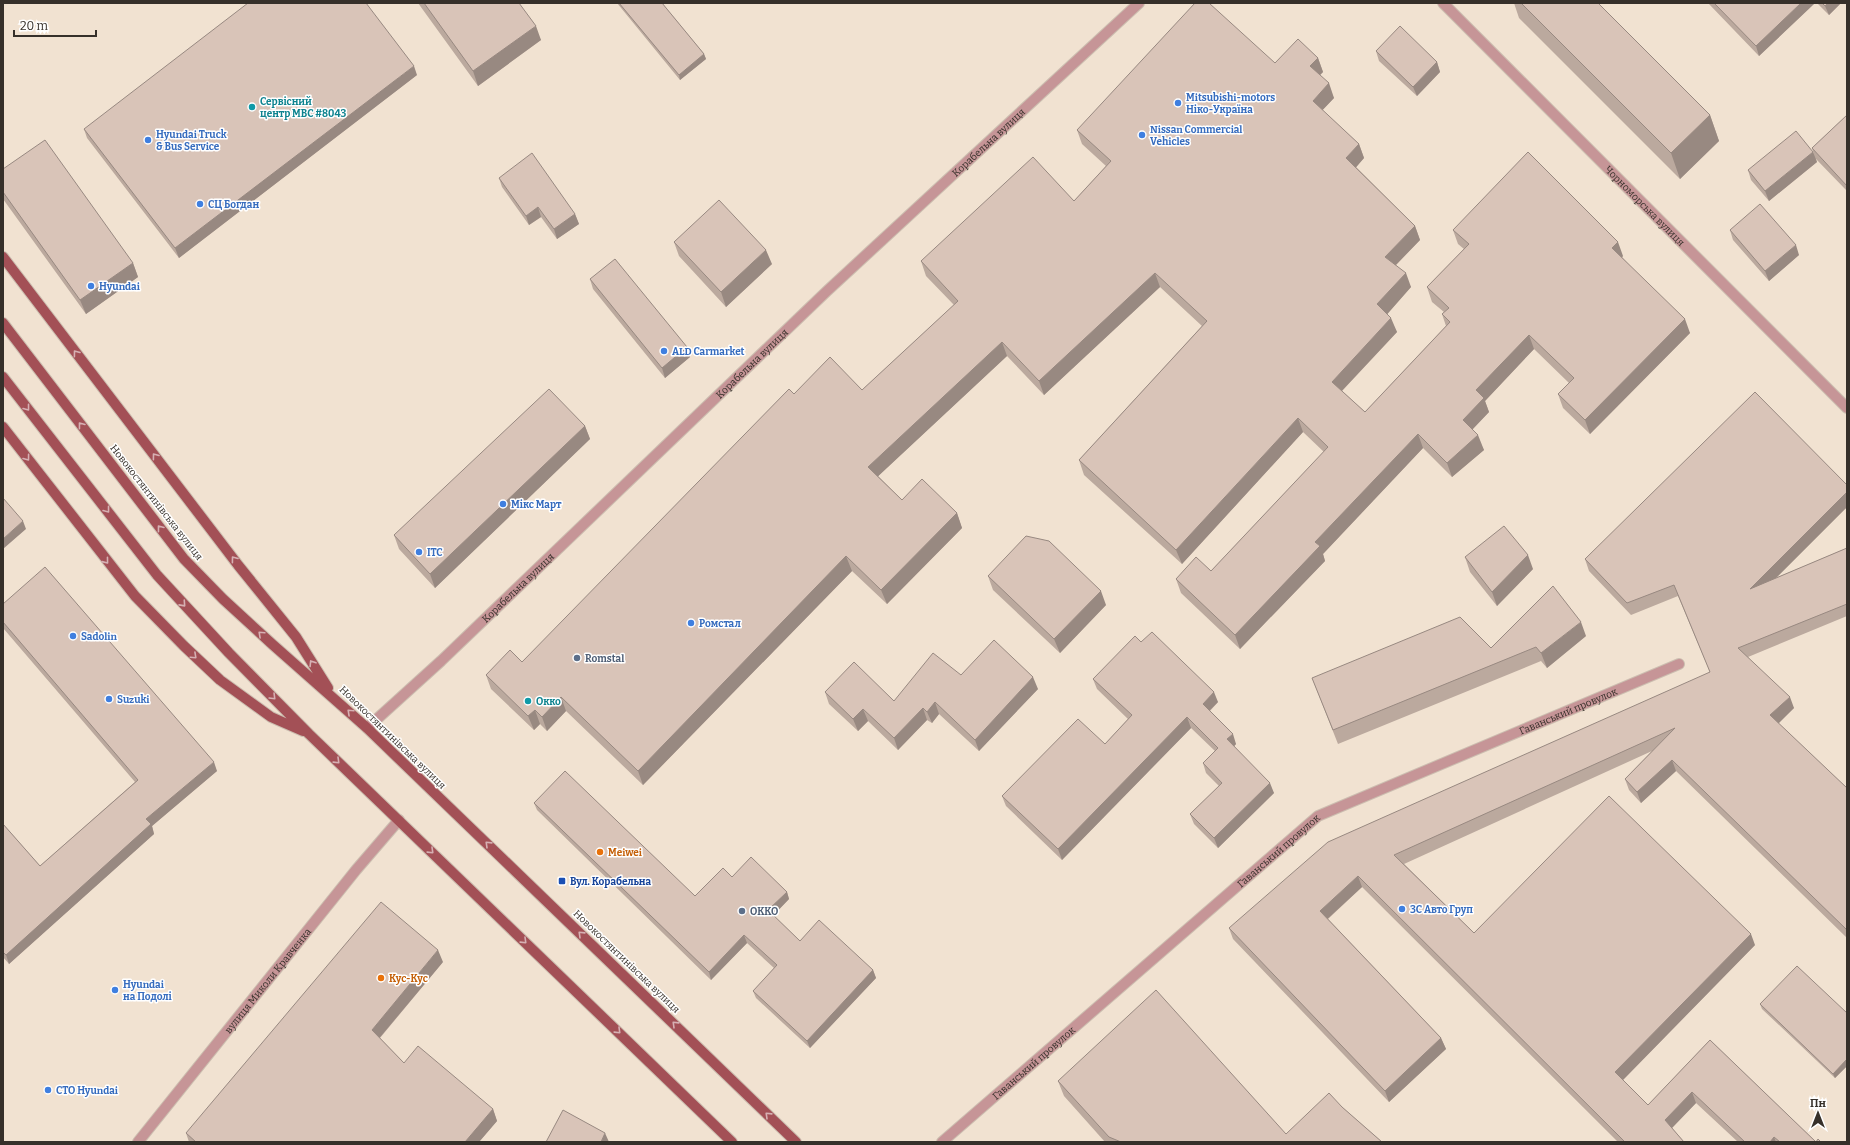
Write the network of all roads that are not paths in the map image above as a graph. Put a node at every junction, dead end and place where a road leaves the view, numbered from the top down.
1 (1139, 3) edge
2 (1443, 3) edge
3 (3, 257) edge
4 (3, 323) edge
5 (3, 377) edge
6 (1847, 408) edge
7 (3, 427) edge
8 (1679, 664) dead end
9 (333, 696) junction
10 (367, 728) junction
11 (309, 734) junction
12 (399, 820) junction
13 (138, 1142) edge
14 (732, 1142) edge
15 (796, 1142) edge
16 (942, 1142) edge

1 - 10 street, Корабельна вулиця
2 - 6 street, Чорноморська вулиця
9 -> 3 main road
9 -> 4 main road, Новокостянтинівська вулиця
5 -> 11 main road
7 -> 11 main road
8 - 16 street, Гаванський провулок
10 -> 9 main road, Новокостянтинівська вулиця
15 -> 10 main road, Новокостянтинівська вулиця
11 -> 12 main road
12 - 13 street, вулиця Миколи Кравченка
12 -> 14 main road

